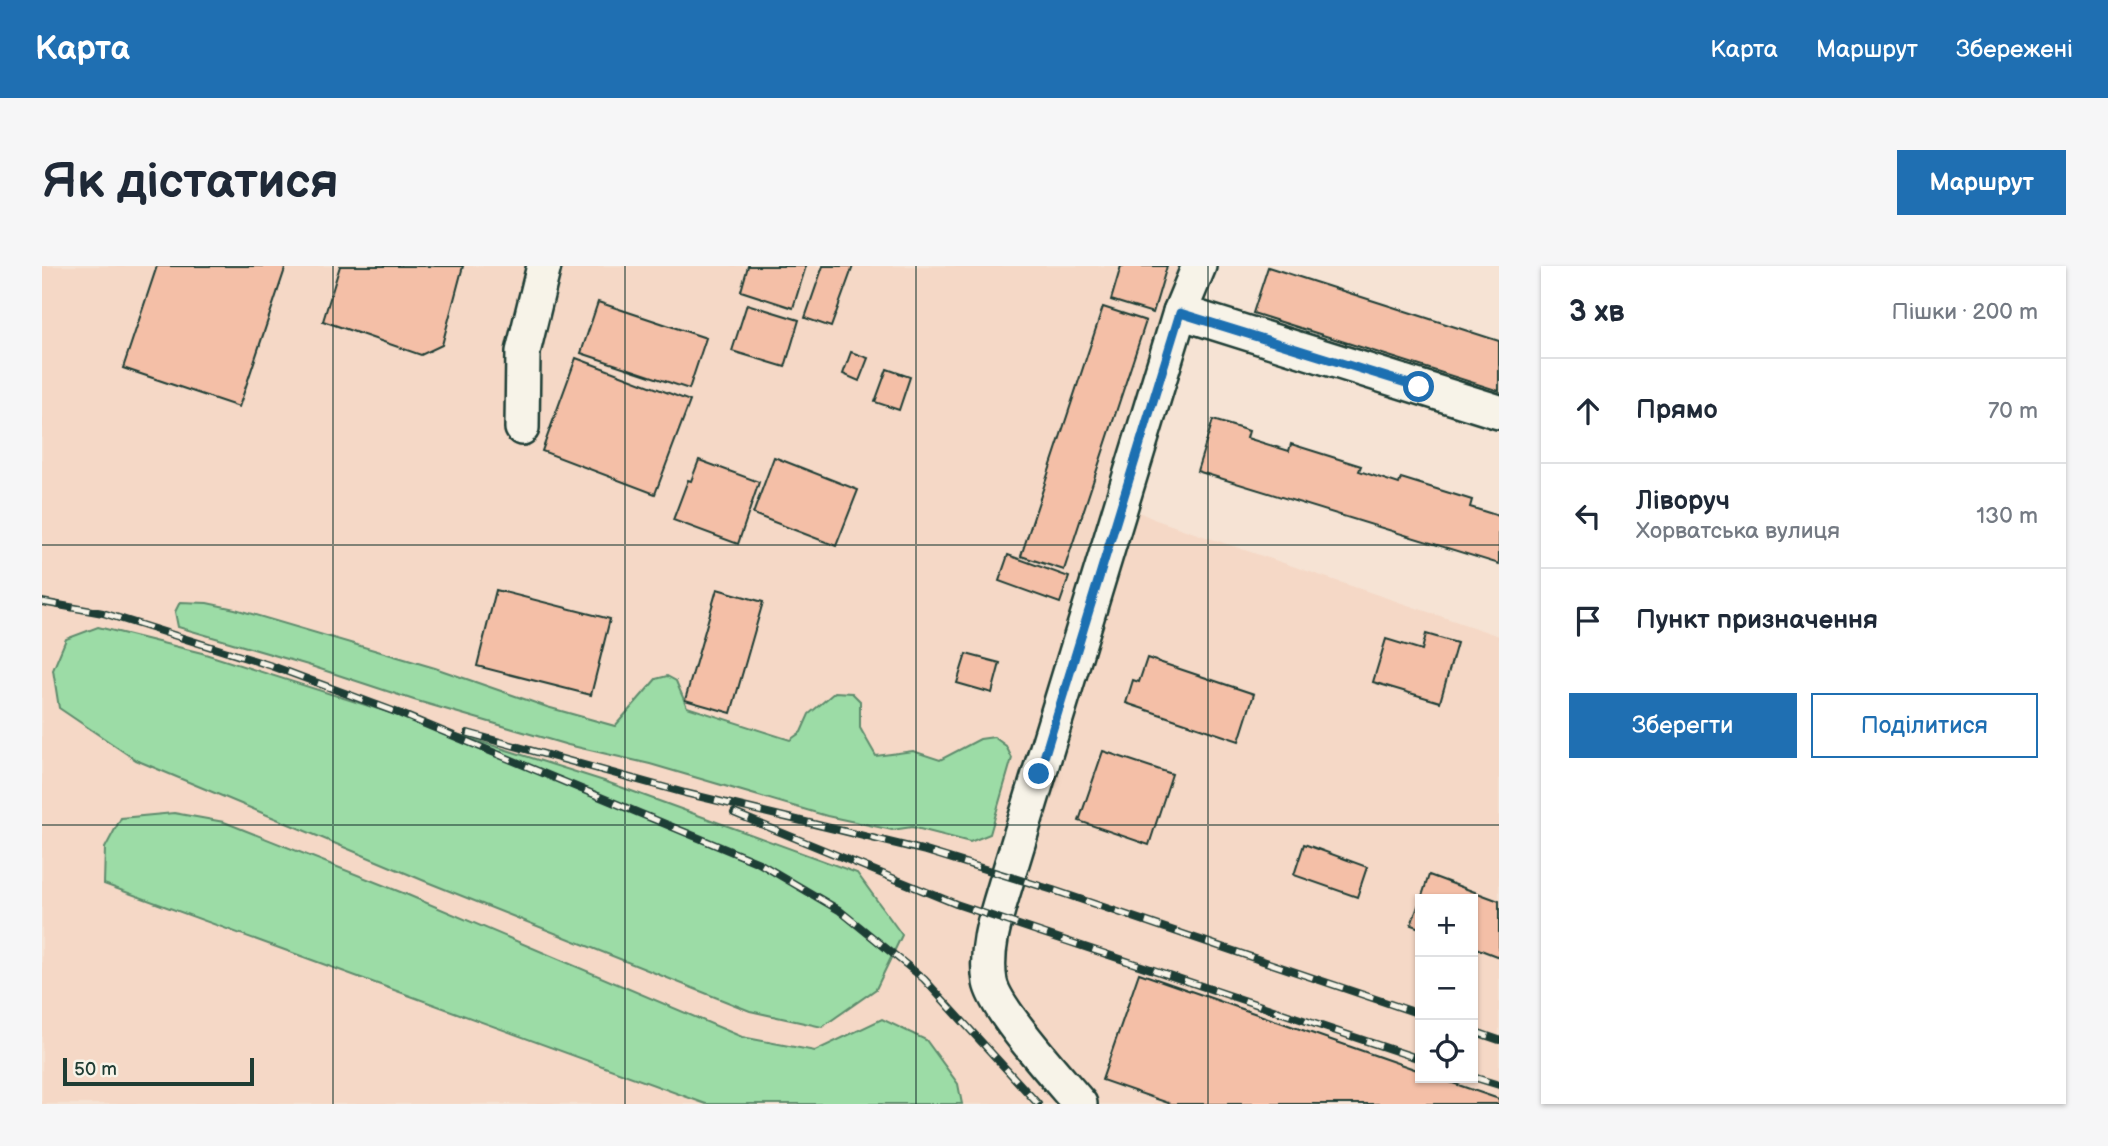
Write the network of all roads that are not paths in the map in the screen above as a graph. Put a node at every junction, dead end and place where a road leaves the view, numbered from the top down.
1 (544, 266) edge
2 (1199, 266) edge
3 (1180, 313) junction
4 (1499, 412) edge
5 (522, 428) dead end
6 (1080, 1104) edge

1 - 5 street
2 - 3 street
3 - 4 street
3 - 6 street

